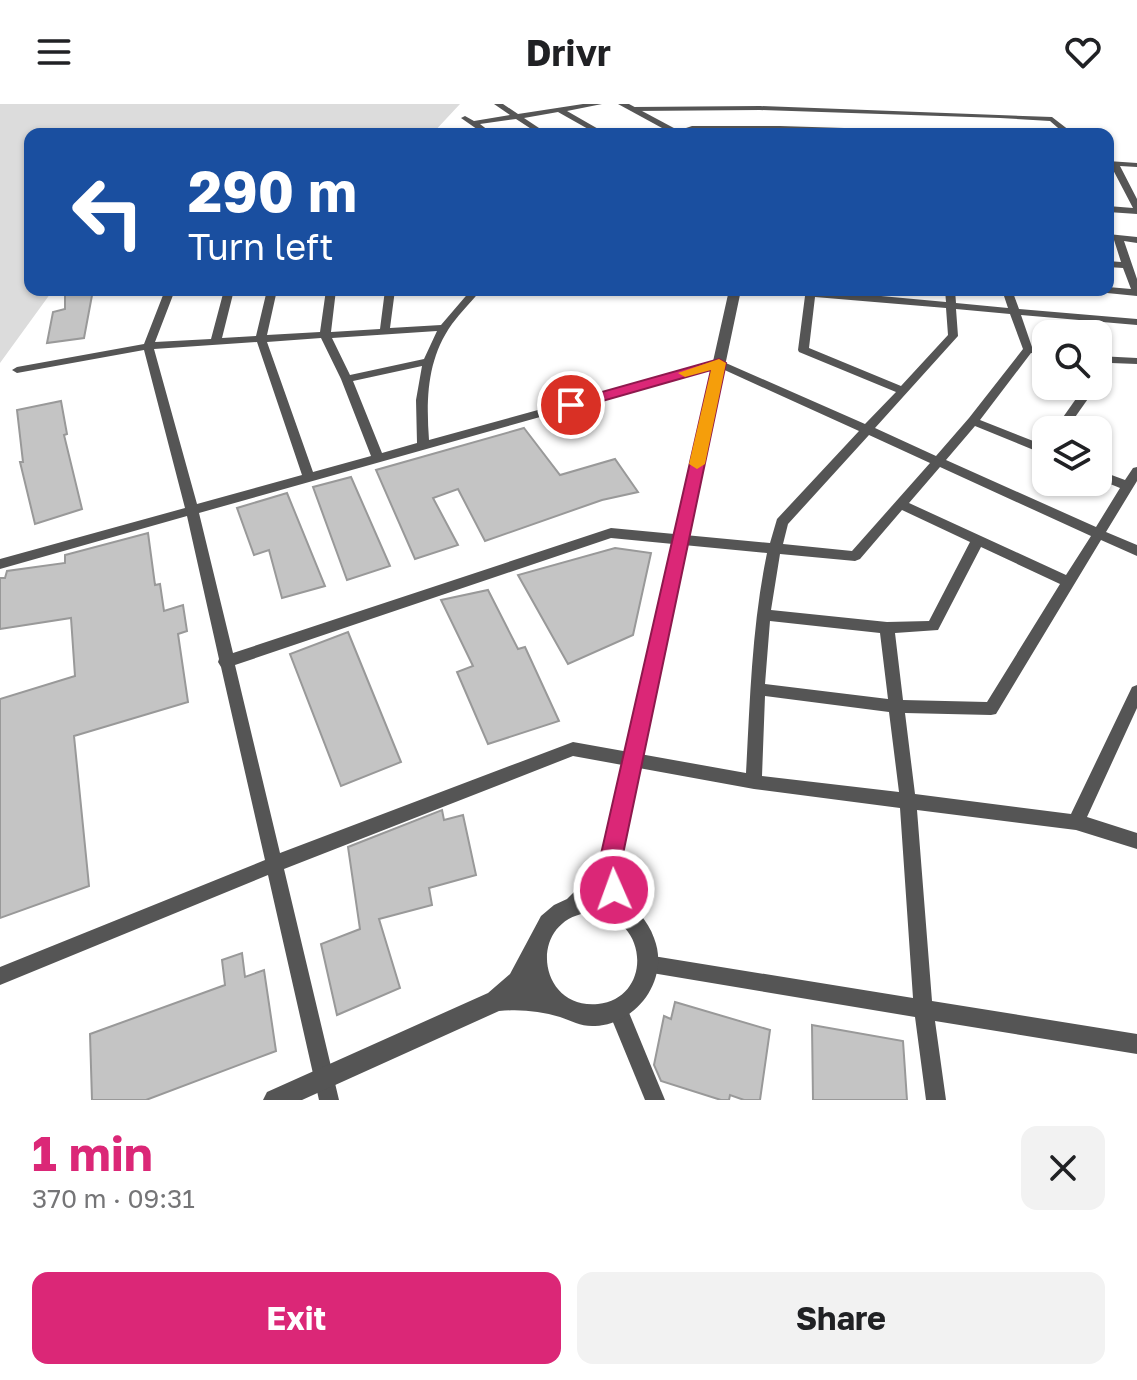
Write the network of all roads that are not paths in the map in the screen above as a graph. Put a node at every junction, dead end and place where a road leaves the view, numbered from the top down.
1 (498, 104) edge
2 (598, 104) edge
3 (622, 104) edge
4 (696, 104) edge
5 (996, 104) edge
6 (756, 106) edge
7 (779, 106) edge
8 (822, 107) edge
9 (866, 107) edge
10 (913, 108) edge
11 (953, 108) edge
12 (633, 109) junction
13 (706, 109) junction
14 (559, 110) junction
15 (1000, 116) junction
16 (465, 118) dead end
17 (515, 118) junction
18 (474, 123) junction
19 (481, 128) edge
20 (533, 128) edge
21 (592, 128) edge
22 (667, 128) edge
23 (780, 128) edge
24 (870, 128) edge
25 (959, 128) edge
26 (1063, 128) edge
27 (1114, 163) edge
28 (1137, 165) edge
29 (1114, 168) edge
30 (1114, 209) edge
31 (1137, 209) edge
32 (1114, 238) edge
33 (1114, 240) edge
34 (1137, 240) edge
35 (1114, 264) edge
36 (1126, 265) junction
37 (1114, 291) edge
38 (1137, 293) edge
39 (168, 296) edge
40 (227, 296) edge
41 (271, 296) edge
42 (330, 296) edge
43 (389, 296) edge
44 (470, 296) edge
45 (734, 296) edge
46 (810, 296) edge
47 (851, 296) edge
48 (951, 296) edge
49 (1009, 296) edge
50 (953, 306) junction
51 (1012, 309) junction
52 (1137, 322) edge
53 (441, 328) junction
54 (385, 329) junction
55 (325, 335) junction
56 (261, 339) junction
57 (216, 341) junction
58 (148, 346) junction
59 (1028, 349) junction
60 (1032, 350) edge
61 (1112, 360) edge
62 (428, 361) junction
63 (1137, 361) edge
64 (719, 363) junction
65 (17, 370) dead end
66 (347, 379) junction
67 (904, 391) junction
68 (973, 421) junction
69 (869, 430) junction
70 (1032, 445) edge
71 (423, 447) junction
72 (378, 459) junction
73 (939, 461) junction
74 (1137, 471) edge
75 (309, 478) junction
76 (1112, 480) edge
77 (1127, 486) junction
78 (902, 505) junction
79 (192, 510) junction
80 (1099, 535) junction
81 (681, 538) junction
82 (978, 540) junction
83 (774, 549) junction
84 (1137, 551) edge
85 (0, 564) edge
86 (1068, 582) junction
87 (764, 615) junction
88 (887, 628) junction
89 (225, 662) junction
90 (758, 689) junction
91 (1137, 691) edge
92 (895, 706) junction
93 (633, 759) junction
94 (754, 782) junction
95 (908, 802) junction
96 (1076, 822) junction
97 (1137, 841) edge
98 (612, 854) junction
99 (272, 865) junction
100 (572, 905) junction
101 (629, 917) junction
102 (537, 945) junction
103 (647, 964) junction
104 (0, 976) edge
105 (496, 1001) junction
106 (563, 1008) junction
107 (923, 1008) junction
108 (618, 1010) junction
109 (1137, 1044) edge
110 (326, 1089) edge
111 (275, 1100) edge
112 (655, 1100) edge
113 (936, 1100) edge

1 - 17 street
2 - 14 street
3 - 12 street
4 - 13 street
5 - 15 street
6 - 7 street
6 - 13 street
7 - 8 street
7 - 23 street
8 - 9 street
9 - 10 street
9 - 24 street
10 - 11 street
11 - 15 street
11 - 25 street
12 - 13 street
12 - 22 street
14 - 17 street
14 - 21 street
15 - 26 street
16 - 18 street
17 - 18 street
17 - 20 street
18 - 19 street
27 - 28 street
29 - 31 street
30 - 31 street
32 - 34 street
33 - 36 street
35 - 36 street
36 - 38 street
37 - 38 street
39 - 58 street
40 - 57 street
41 - 56 street
42 - 55 street
43 - 54 street
44 - 53 street
45 - 64 street
46 - 67 street
47 - 50 street
48 - 50 street
49 - 51 street
50 - 51 street
50 - 67 street
51 - 52 street
51 - 59 street
53 - 54 street
53 - 62 street
54 - 55 street
55 - 56 street
55 - 66 street
56 - 57 street
56 - 75 street
57 - 58 street
58 - 65 street
58 - 79 street
59 - 60 street
59 - 68 street
61 - 63 street
62 - 66 street
62 - 71 street
64 - 69 street
64 - 71 street
64 - 81 street
66 - 72 street
67 - 69 street
68 - 70 street
68 - 73 street
69 - 73 street
69 - 83 street
71 - 72 street
72 - 75 street
73 - 78 street
73 - 80 street
74 - 77 street
75 - 79 street
76 - 77 street
77 - 80 street
78 - 82 street
78 - 83 street
79 - 85 street
79 - 89 street
80 - 84 street
80 - 86 street
81 - 83 street
81 - 89 street
81 - 93 street
82 - 86 street
82 - 88 street
83 - 87 street
86 - 92 street
87 - 88 street
87 - 90 street
88 - 92 street
89 - 99 street
90 - 92 street
90 - 94 street
91 - 96 street
92 - 95 street
93 - 94 street
93 - 98 street
93 - 99 street
94 - 95 street
95 - 96 street
95 - 107 street
96 - 97 street
98 - 100 street
98 - 101 street
99 - 104 street
99 - 110 street
100 - 101 street
100 - 102 street
101 - 103 street
102 - 105 street
102 - 106 street
103 - 107 street
103 - 108 street
105 - 106 street
105 - 110 street
106 - 108 street
107 - 109 street
107 - 113 street
108 - 112 street
110 - 111 street

